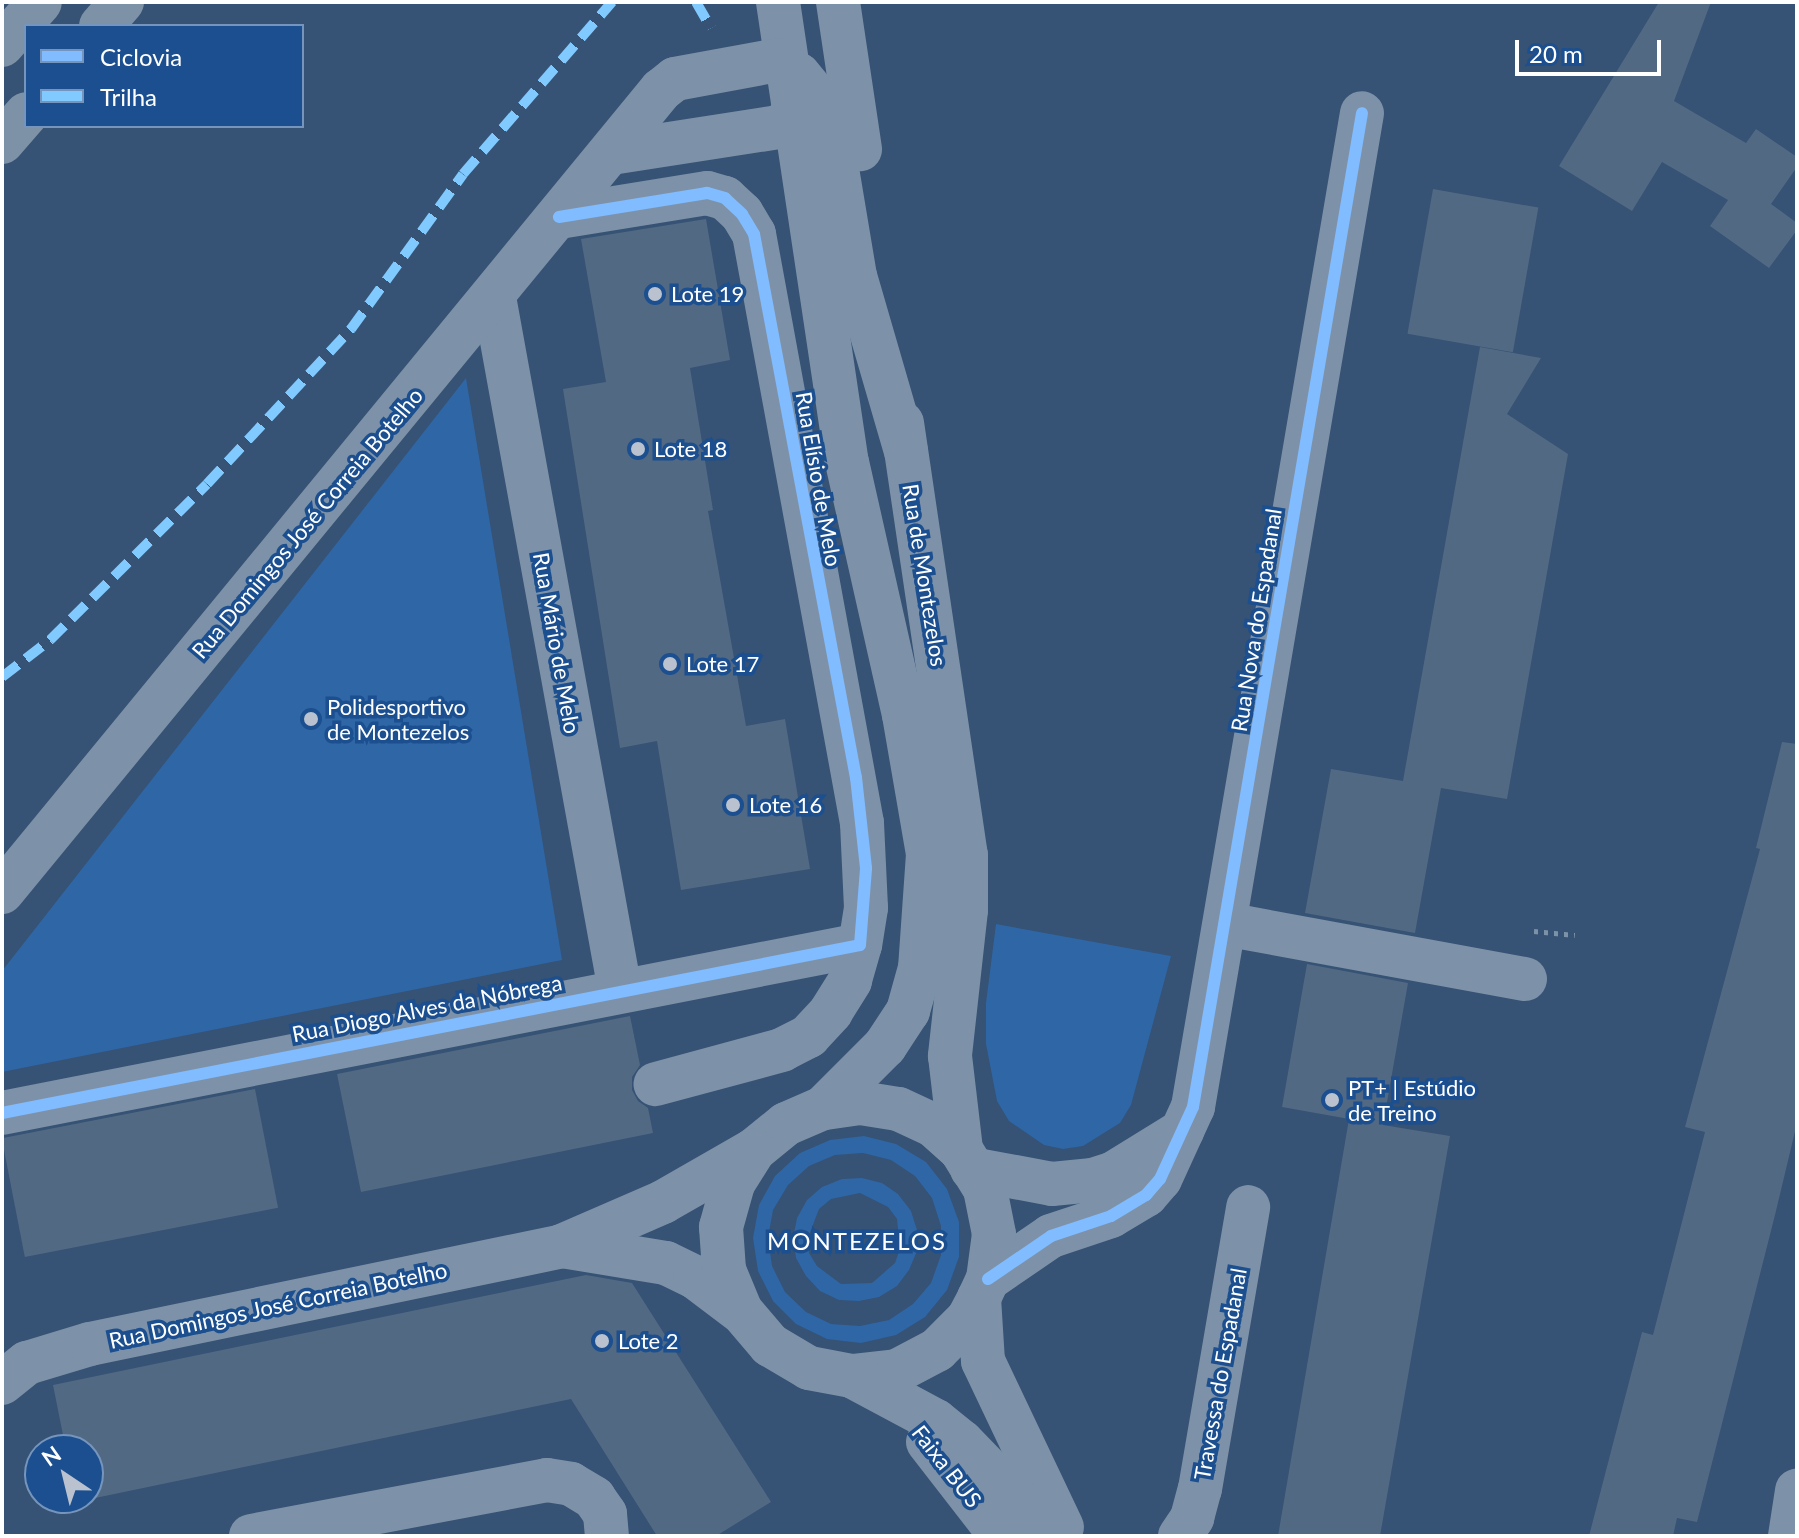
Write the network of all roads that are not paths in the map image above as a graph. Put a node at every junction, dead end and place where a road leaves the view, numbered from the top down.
1 (40, 2) edge
2 (122, 2) edge
3 (769, 2) edge
4 (778, 2) edge
5 (813, 2) edge
6 (838, 2) edge
7 (103, 24) edge
8 (2, 45) edge
9 (717, 69) junction
10 (797, 88) junction
11 (1362, 113) dead end
12 (24, 116) edge
13 (724, 135) junction
14 (2, 142) edge
15 (611, 153) junction
16 (806, 189) junction
17 (559, 217) junction
18 (494, 297) junction
19 (906, 452) junction
20 (2, 892) edge
21 (1225, 924) junction
22 (860, 945) junction
23 (1525, 979) dead end
24 (620, 990) junction
25 (656, 1084) dead end
26 (823, 1108) junction
27 (2, 1113) edge
28 (1182, 1131) junction
29 (754, 1150) junction
30 (967, 1159) junction
31 (1248, 1207) dead end
32 (562, 1246) junction
33 (983, 1288) junction
34 (741, 1311) junction
35 (852, 1376) junction
36 (2, 1383) edge
37 (892, 1396) junction
38 (1797, 1491) edge
39 (251, 1536) edge
40 (607, 1536) edge
41 (1001, 1536) edge
42 (1053, 1536) edge
43 (1067, 1536) edge
44 (1180, 1536) edge
45 (1790, 1536) edge

1 - 8 highway
2 - 7 highway
3 - 9 street
4 - 10 street, Rua de Montezelos
5 - 10 street
6 - 19 street, Rua de Montezelos
9 - 10 street, Rua Domingos José Correia Botelho
9 - 15 street, Rua Domingos José Correia Botelho
10 - 13 street
10 - 16 street, Rua de Montezelos
10 - 19 street
11 - 21 street, Rua Nova do Espadanal
12 - 14 highway
13 - 15 street
13 - 16 street
15 - 17 street, Rua Domingos José Correia Botelho
16 - 26 street, Rua de Montezelos
17 - 18 street, Rua Domingos José Correia Botelho
17 - 22 street, Rua Elísio de Melo
18 - 20 street, Rua Domingos José Correia Botelho
18 - 24 street, Rua Mário de Melo
19 - 30 street, Rua de Montezelos
21 - 23 street
21 - 28 street, Rua Nova do Espadanal
22 - 24 street, Rua Diogo Alves da Nóbrega
22 - 25 street, Rua Elísio de Melo
24 - 27 street, Rua Diogo Alves da Nóbrega
26 - 29 street
26 - 30 street
28 - 30 street
28 - 33 street, Rua Nova do Espadanal
29 - 32 street
29 - 34 street
30 - 33 street
31 - 44 street, Travessa do Espadanal
32 - 34 street
32 - 36 street, Rua Domingos José Correia Botelho
33 - 35 street
33 - 43 street
34 - 35 street
35 - 37 street
37 - 41 street, Faixa BUS
37 - 42 street
38 - 45 street
39 - 40 street

